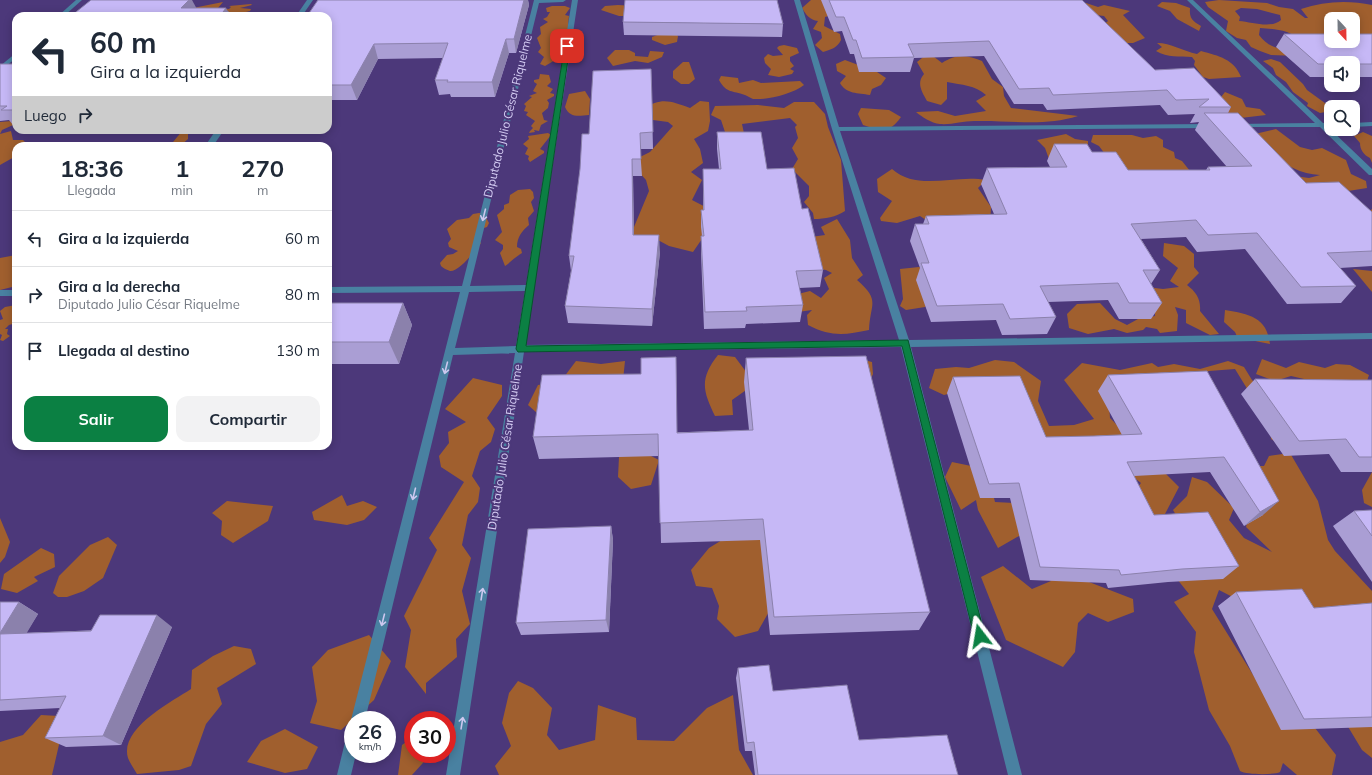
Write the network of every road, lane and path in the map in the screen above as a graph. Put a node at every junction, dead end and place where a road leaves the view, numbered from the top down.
1 (79, 0) edge
2 (310, 0) edge
3 (537, 0) edge
4 (564, 0) edge
5 (574, 0) edge
6 (797, 0) edge
7 (1190, 0) edge
8 (66, 12) edge
9 (302, 12) edge
10 (12, 58) edge
11 (0, 69) edge
12 (1360, 124) edge
13 (1372, 124) edge
14 (1321, 125) junction
15 (1217, 126) edge
16 (1225, 126) edge
17 (836, 129) junction
18 (1372, 173) edge
19 (529, 288) junction
20 (466, 289) junction
21 (332, 290) edge
22 (0, 293) edge
23 (12, 293) edge
24 (1372, 336) edge
25 (905, 342) junction
26 (521, 349) junction
27 (450, 352) junction
28 (360, 711) edge
29 (347, 763) edge
30 (344, 775) edge
31 (453, 775) edge
32 (1015, 775) edge

1 - 8 street
2 - 9 street
3 - 4 street
3 -> 20 street, Diputado Julio César Riquelme
5 - 19 street, Diputado Julio César Riquelme
6 - 17 street
7 - 14 street
10 - 11 street
12 - 13 street
14 - 16 street
14 - 18 street
15 - 17 street
17 - 25 street
19 - 20 street
19 - 26 street, Diputado Julio César Riquelme
20 - 21 street
20 - 27 street, Diputado Julio César Riquelme
22 - 23 street
24 - 25 street
25 - 26 street
25 - 32 street
26 - 27 street
31 -> 26 street, Diputado Julio César Riquelme
27 -> 28 street, Diputado Julio César Riquelme
29 - 30 street

